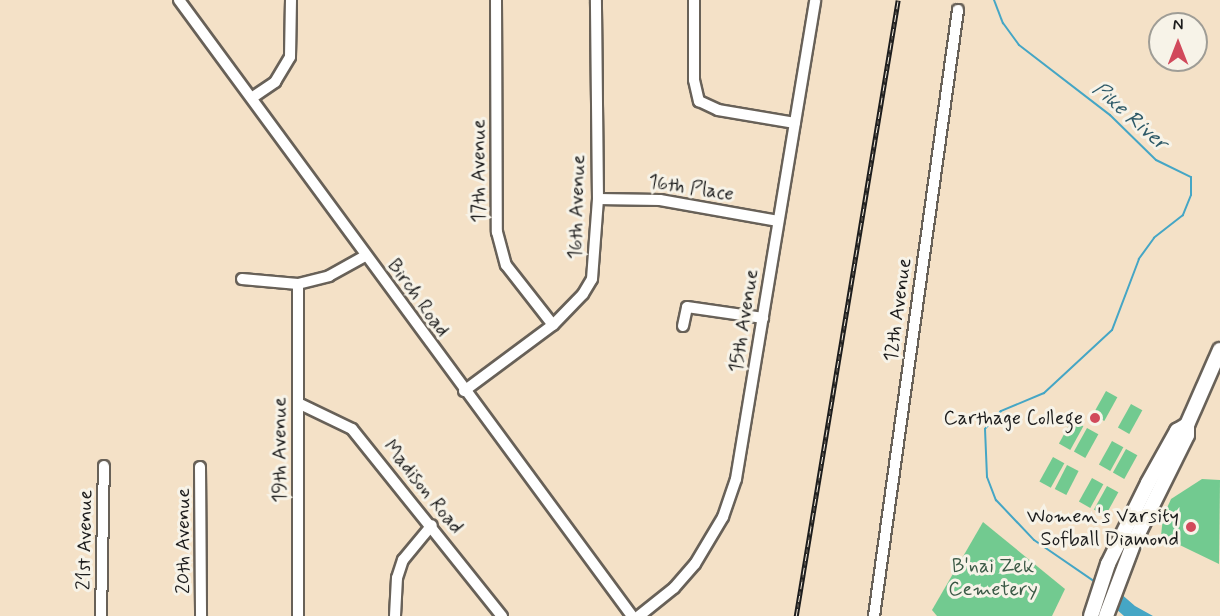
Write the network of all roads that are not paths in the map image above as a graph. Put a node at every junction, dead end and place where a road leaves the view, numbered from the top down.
1 (179, 0) edge
2 (291, 0) edge
3 (496, 0) edge
4 (596, 0) edge
5 (694, 0) edge
6 (815, 0) edge
7 (958, 9) dead end
8 (253, 97) junction
9 (795, 123) junction
10 (598, 199) junction
11 (778, 221) junction
12 (365, 256) junction
13 (242, 279) dead end
14 (298, 284) junction
15 (763, 318) junction
16 (553, 325) junction
17 (683, 326) dead end
18 (1220, 350) edge
19 (1214, 378) edge
20 (464, 391) junction
21 (298, 402) junction
22 (1187, 425) junction
23 (104, 465) dead end
24 (200, 466) dead end
25 (432, 525) junction
26 (1092, 610) edge
27 (1107, 614) edge
28 (101, 616) edge
29 (201, 616) edge
30 (298, 616) edge
31 (395, 616) edge
32 (502, 616) edge
33 (632, 616) edge
34 (639, 616) edge
35 (874, 616) edge

1 - 8 street, Birch Road
2 - 8 street
3 - 16 street, 17th Avenue
4 - 10 street, 16th Avenue
5 - 9 street
6 - 9 street, 15th Avenue
7 - 35 street, 12th Avenue
8 - 12 street, Birch Road
9 - 11 street, 15th Avenue
10 - 11 street, 16th Place
10 - 16 street, 16th Avenue
11 - 15 street, 15th Avenue
12 - 14 street
12 - 20 street, Birch Road
13 - 14 street
14 - 21 street, 19th Avenue
15 - 17 street
15 - 34 street, 15th Avenue
16 - 20 street, 16th Avenue
18 - 19 main road
19 - 22 main road
20 - 33 street, Birch Road
21 - 25 street, Madison Road
21 - 30 street, 19th Avenue
22 - 26 main road
22 - 27 main road
23 - 28 street, 21st Avenue
24 - 29 street, 20th Avenue
25 - 31 street
25 - 32 street, Madison Road

